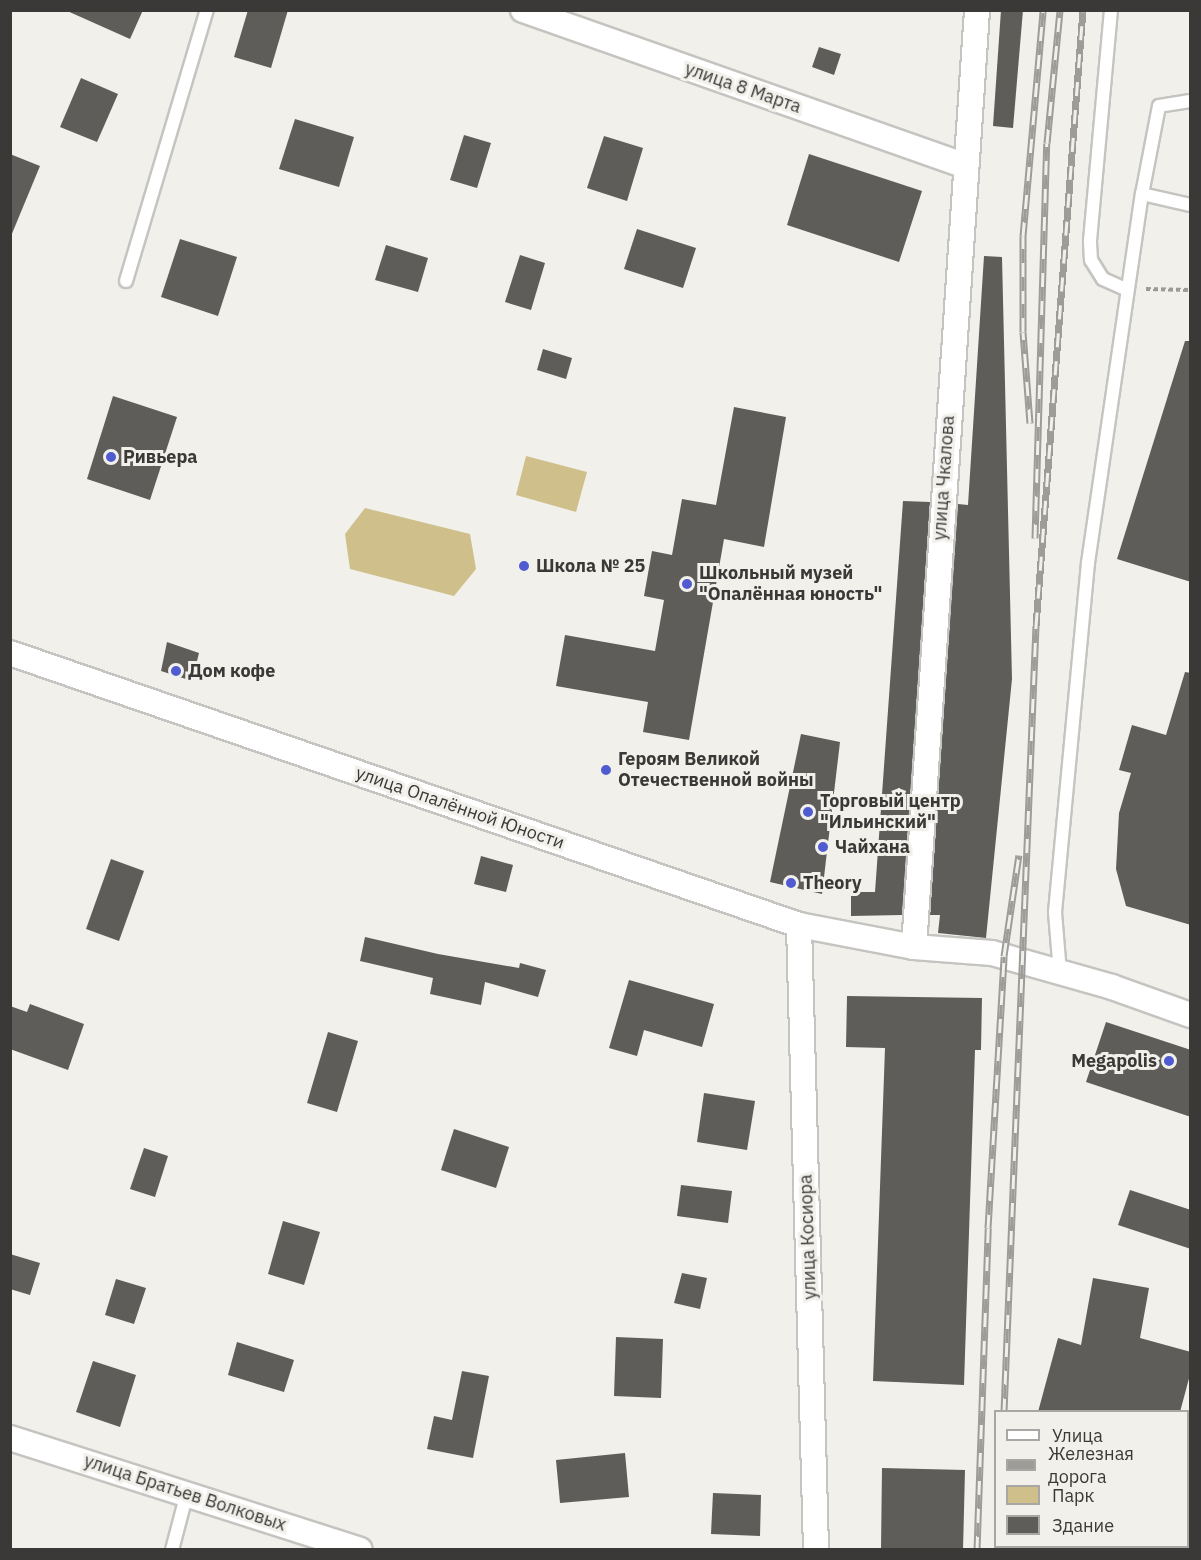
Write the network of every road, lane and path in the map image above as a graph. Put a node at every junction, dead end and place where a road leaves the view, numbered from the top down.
1 (207, 10) edge
2 (523, 10) edge
3 (977, 10) edge
4 (1111, 10) edge
5 (1191, 101) edge
6 (964, 165) junction
7 (1142, 194) junction
8 (1191, 205) edge
9 (126, 281) dead end
10 (1125, 289) junction
11 (1191, 290) edge
12 (10, 653) edge
13 (799, 925) junction
14 (914, 946) junction
15 (1060, 973) junction
16 (1191, 1015) edge
17 (10, 1438) edge
18 (187, 1493) junction
19 (172, 1550) edge
20 (360, 1550) edge
21 (816, 1550) edge

1 - 9 lane
2 - 6 street, улица 8 Марта
3 - 6 street, улица Чкалова
4 - 10 lane
5 - 7 lane
6 - 14 street, улица Чкалова
7 - 8 lane
7 - 10 lane
10 - 11 path
10 - 15 lane
12 - 13 street, улица Опалённой Юности
13 - 14 street, улица Опалённой Юности
13 - 21 street, улица Косиора
14 - 15 street, улица Опалённой Юности
15 - 16 street, улица Опалённой Юности
17 - 18 street, улица Братьев Волковых
18 - 19 lane
18 - 20 street, улица Братьев Волковых

